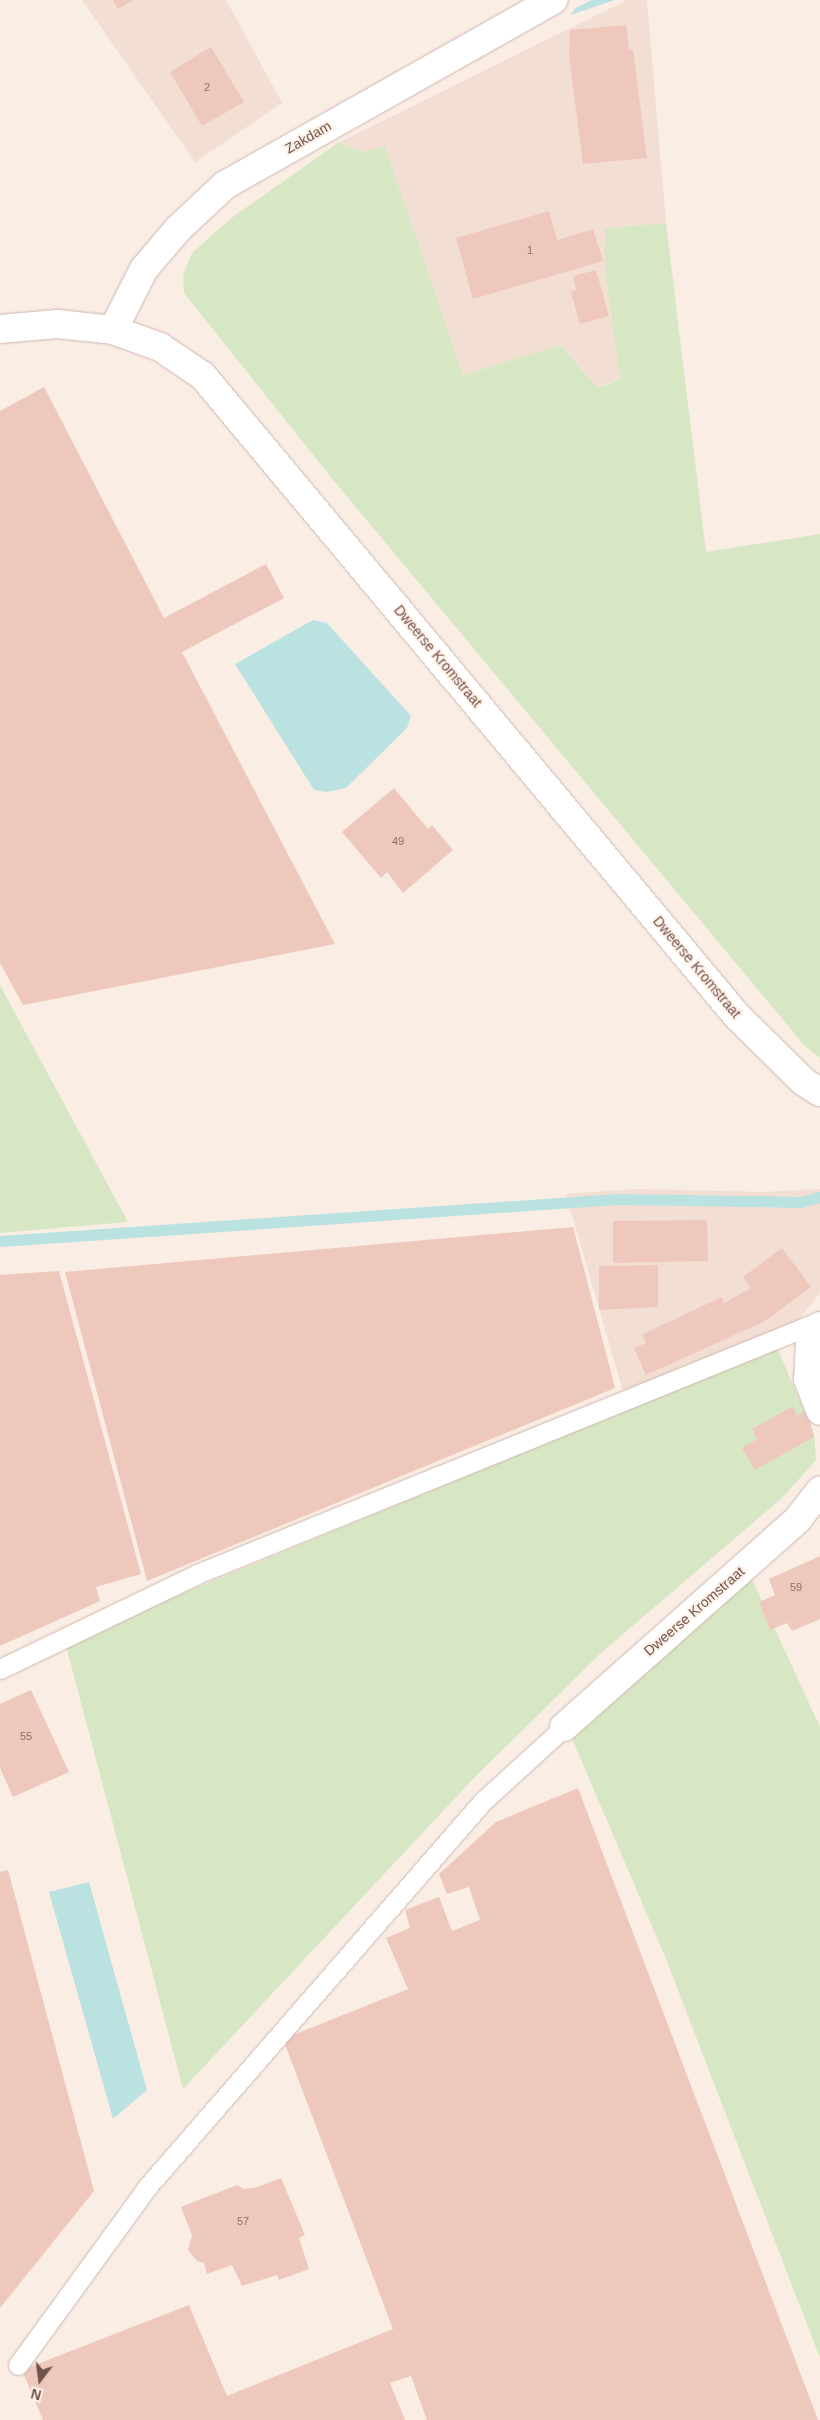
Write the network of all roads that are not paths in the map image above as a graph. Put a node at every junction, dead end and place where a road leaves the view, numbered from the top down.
1 (553, 0) edge
2 (0, 329) edge
3 (113, 330) junction
4 (820, 1092) edge
5 (820, 1321) edge
6 (820, 1326) edge
7 (820, 1410) edge
8 (820, 1491) edge
9 (0, 1669) edge
10 (564, 1726) joint
11 (18, 2365) dead end

1 - 3 street, Zakdam
2 - 3 street, Dweerse Kromstraat
3 - 4 street, Dweerse Kromstraat
5 - 9 lane
6 - 7 street
8 - 10 street, Dweerse Kromstraat
10 - 11 lane

